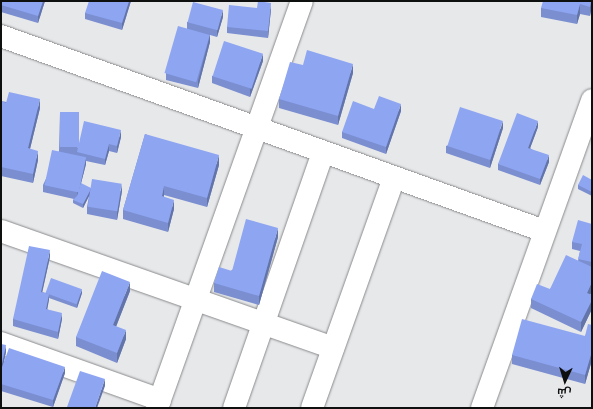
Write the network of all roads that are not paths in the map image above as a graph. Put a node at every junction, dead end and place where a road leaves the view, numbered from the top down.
1 (302, 1) edge
2 (1, 36) edge
3 (591, 105) edge
4 (257, 128) junction
5 (323, 152) junction
6 (394, 178) junction
7 (544, 231) junction
8 (1, 232) edge
9 (196, 300) junction
10 (262, 323) junction
11 (1, 343) edge
12 (333, 348) junction
13 (159, 404) edge
14 (234, 408) edge
15 (312, 408) edge
16 (482, 408) edge

1 - 4 street
2 - 4 street
3 - 7 street
4 - 5 street
4 - 9 street
5 - 6 street
5 - 10 street
6 - 7 street
6 - 12 street
7 - 16 street
8 - 9 street
9 - 10 street
9 - 13 street
10 - 12 street
10 - 14 street
11 - 13 street
12 - 15 street

